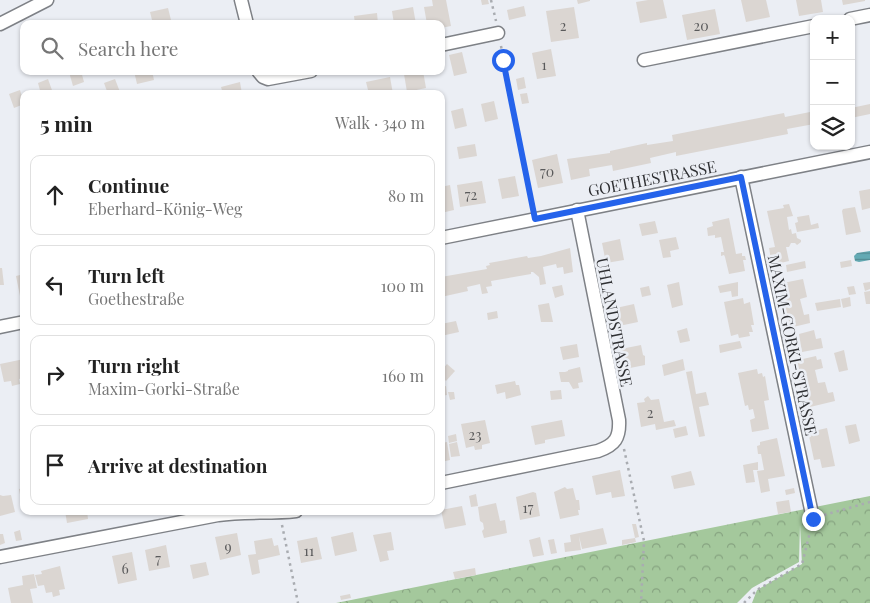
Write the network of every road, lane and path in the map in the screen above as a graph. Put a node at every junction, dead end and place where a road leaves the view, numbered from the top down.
1 (47, 0) edge
2 (242, 0) edge
3 (491, 0) edge
4 (492, 5) dead end
5 (870, 15) edge
6 (855, 18) edge
7 (246, 20) edge
8 (0, 24) edge
9 (810, 27) edge
10 (498, 33) dead end
11 (445, 43) edge
12 (503, 60) dead end
13 (644, 60) dead end
14 (261, 75) edge
15 (290, 75) edge
16 (870, 152) edge
17 (741, 177) junction
18 (577, 210) junction
19 (535, 219) junction
20 (445, 237) edge
21 (20, 323) edge
22 (0, 326) edge
23 (616, 440) junction
24 (445, 482) edge
25 (870, 502) edge
26 (218, 515) edge
27 (280, 515) edge
28 (813, 519) junction
29 (0, 557) edge
30 (748, 599) junction
31 (298, 603) edge
32 (642, 603) edge
33 (744, 603) edge
34 (751, 603) edge

1 - 8 street
2 - 7 street
3 - 4 path
5 - 6 street
9 - 13 street
10 - 11 street
12 - 19 path
14 - 15 street
16 - 17 street, GOETHESTRASSE
17 - 18 street, GOETHESTRASSE
17 - 28 street, MAXIM-GORKI-STRASSE
18 - 19 street, GOETHESTRASSE
18 - 23 street, UHLANDSTRASSE
19 - 20 street, GOETHESTRASSE
21 - 22 street
23 - 24 street
23 - 32 path
25 - 28 path
26 - 29 street
27 - 31 path
28 - 30 path
30 - 33 path
30 - 34 path

